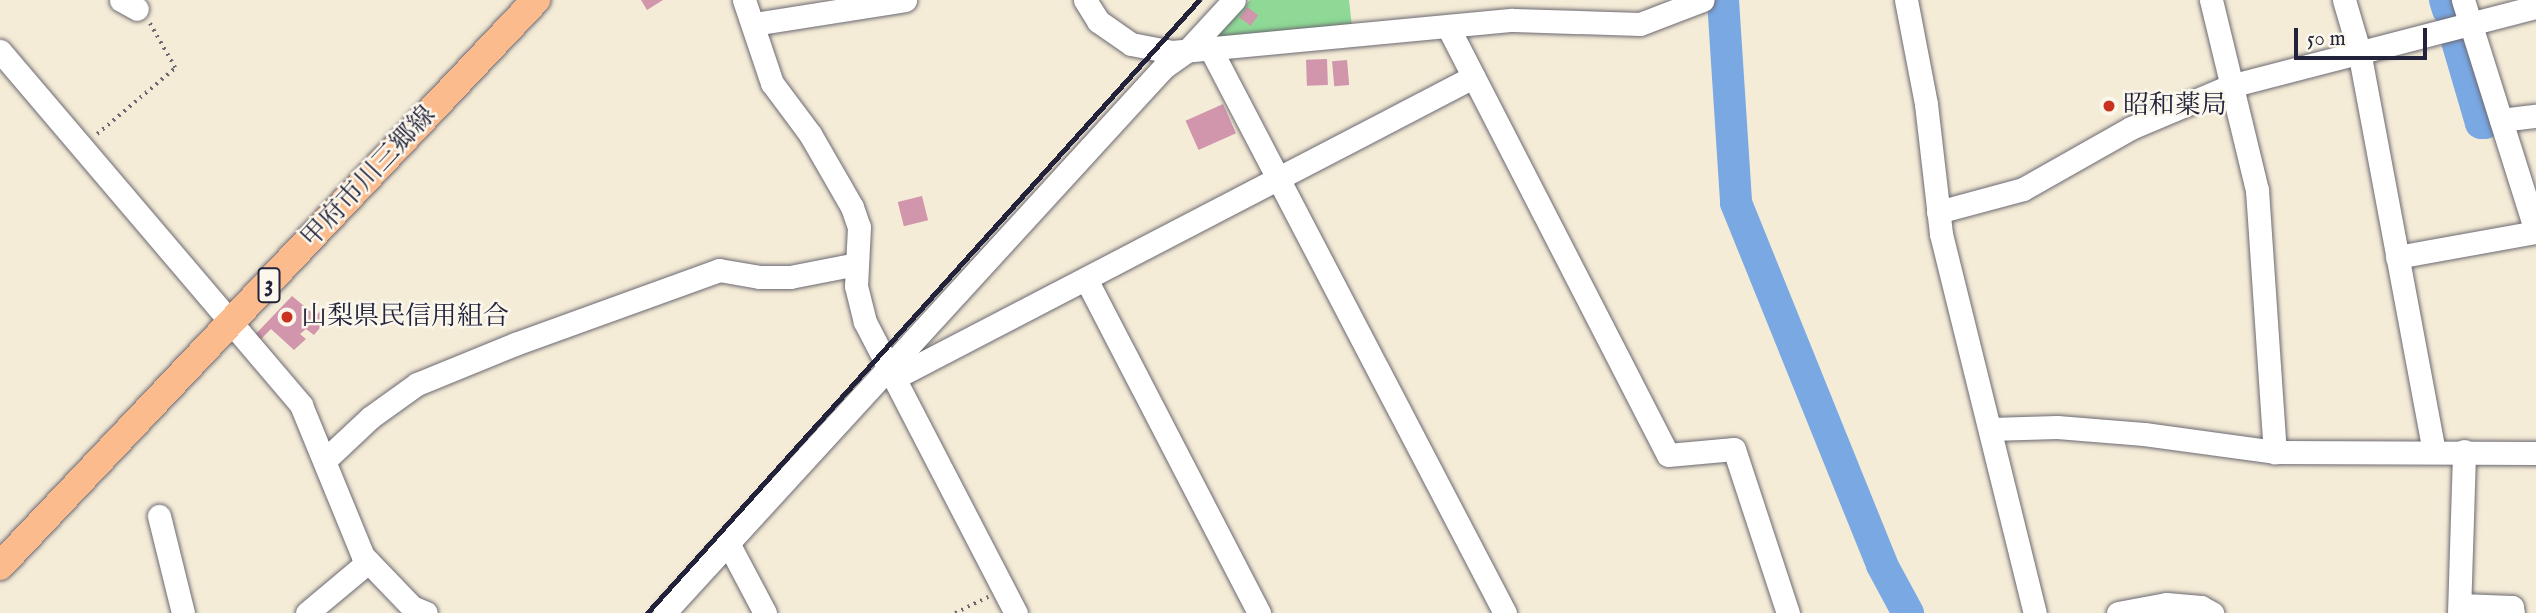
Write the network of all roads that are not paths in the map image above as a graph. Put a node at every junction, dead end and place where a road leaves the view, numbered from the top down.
1 (536, 0) edge
2 (744, 0) edge
3 (905, 0) edge
4 (1085, 0) edge
5 (1234, 0) edge
6 (1703, 0) edge
7 (1906, 0) edge
8 (2211, 0) edge
9 (2344, 0) edge
10 (2536, 7) edge
11 (2467, 10) edge
12 (754, 24) junction
13 (1448, 27) junction
14 (1212, 50) junction
15 (0, 51) edge
16 (1179, 51) junction
17 (2358, 51) junction
18 (1473, 77) junction
19 (2230, 86) junction
20 (2536, 116) edge
21 (2501, 120) junction
22 (1279, 180) junction
23 (1938, 212) junction
24 (2536, 232) edge
25 (2397, 257) junction
26 (857, 264) junction
27 (1087, 281) junction
28 (233, 325) junction
29 (892, 373) junction
30 (1990, 429) junction
31 (2434, 450) junction
32 (2464, 451) junction
33 (2275, 452) junction
34 (2536, 453) edge
35 (325, 460) junction
36 (159, 516) dead end
37 (728, 543) junction
38 (368, 562) junction
39 (0, 566) edge
40 (2459, 609) edge
41 (183, 613) edge
42 (307, 613) edge
43 (426, 613) edge
44 (664, 613) edge
45 (765, 613) edge
46 (1016, 613) edge
47 (1259, 613) edge
48 (1504, 613) edge
49 (1788, 613) edge
50 (2035, 613) edge
51 (2118, 613) edge
52 (2212, 613) edge
53 (2513, 613) edge

1 - 28 main road, 甲府市川三郷線 / 3
2 - 12 street
3 - 12 street
4 - 16 street
5 - 16 street
6 - 13 street
7 - 23 street
8 - 19 street
9 - 17 street
10 - 11 street
11 - 17 street
11 - 21 street
12 - 26 street
13 - 14 street
13 - 18 street
14 - 16 street
14 - 22 street
15 - 28 street
16 - 29 street
17 - 19 street
17 - 25 street
18 - 22 street
18 - 49 street
19 - 23 street
19 - 33 street
20 - 21 street
21 - 24 street
22 - 27 street
22 - 48 street
23 - 30 street
24 - 25 street
25 - 31 street
26 - 29 street
26 - 35 street
27 - 29 street
27 - 47 street
28 - 35 street
28 - 39 main road, 甲府市川三郷線 / 3
29 - 37 street
29 - 46 street
30 - 33 street
30 - 50 street
31 - 32 street
31 - 33 street
32 - 34 street
32 - 40 street
35 - 38 street
36 - 41 street
37 - 44 street
37 - 45 street
38 - 42 street
38 - 43 street
40 - 53 street
51 - 52 street

